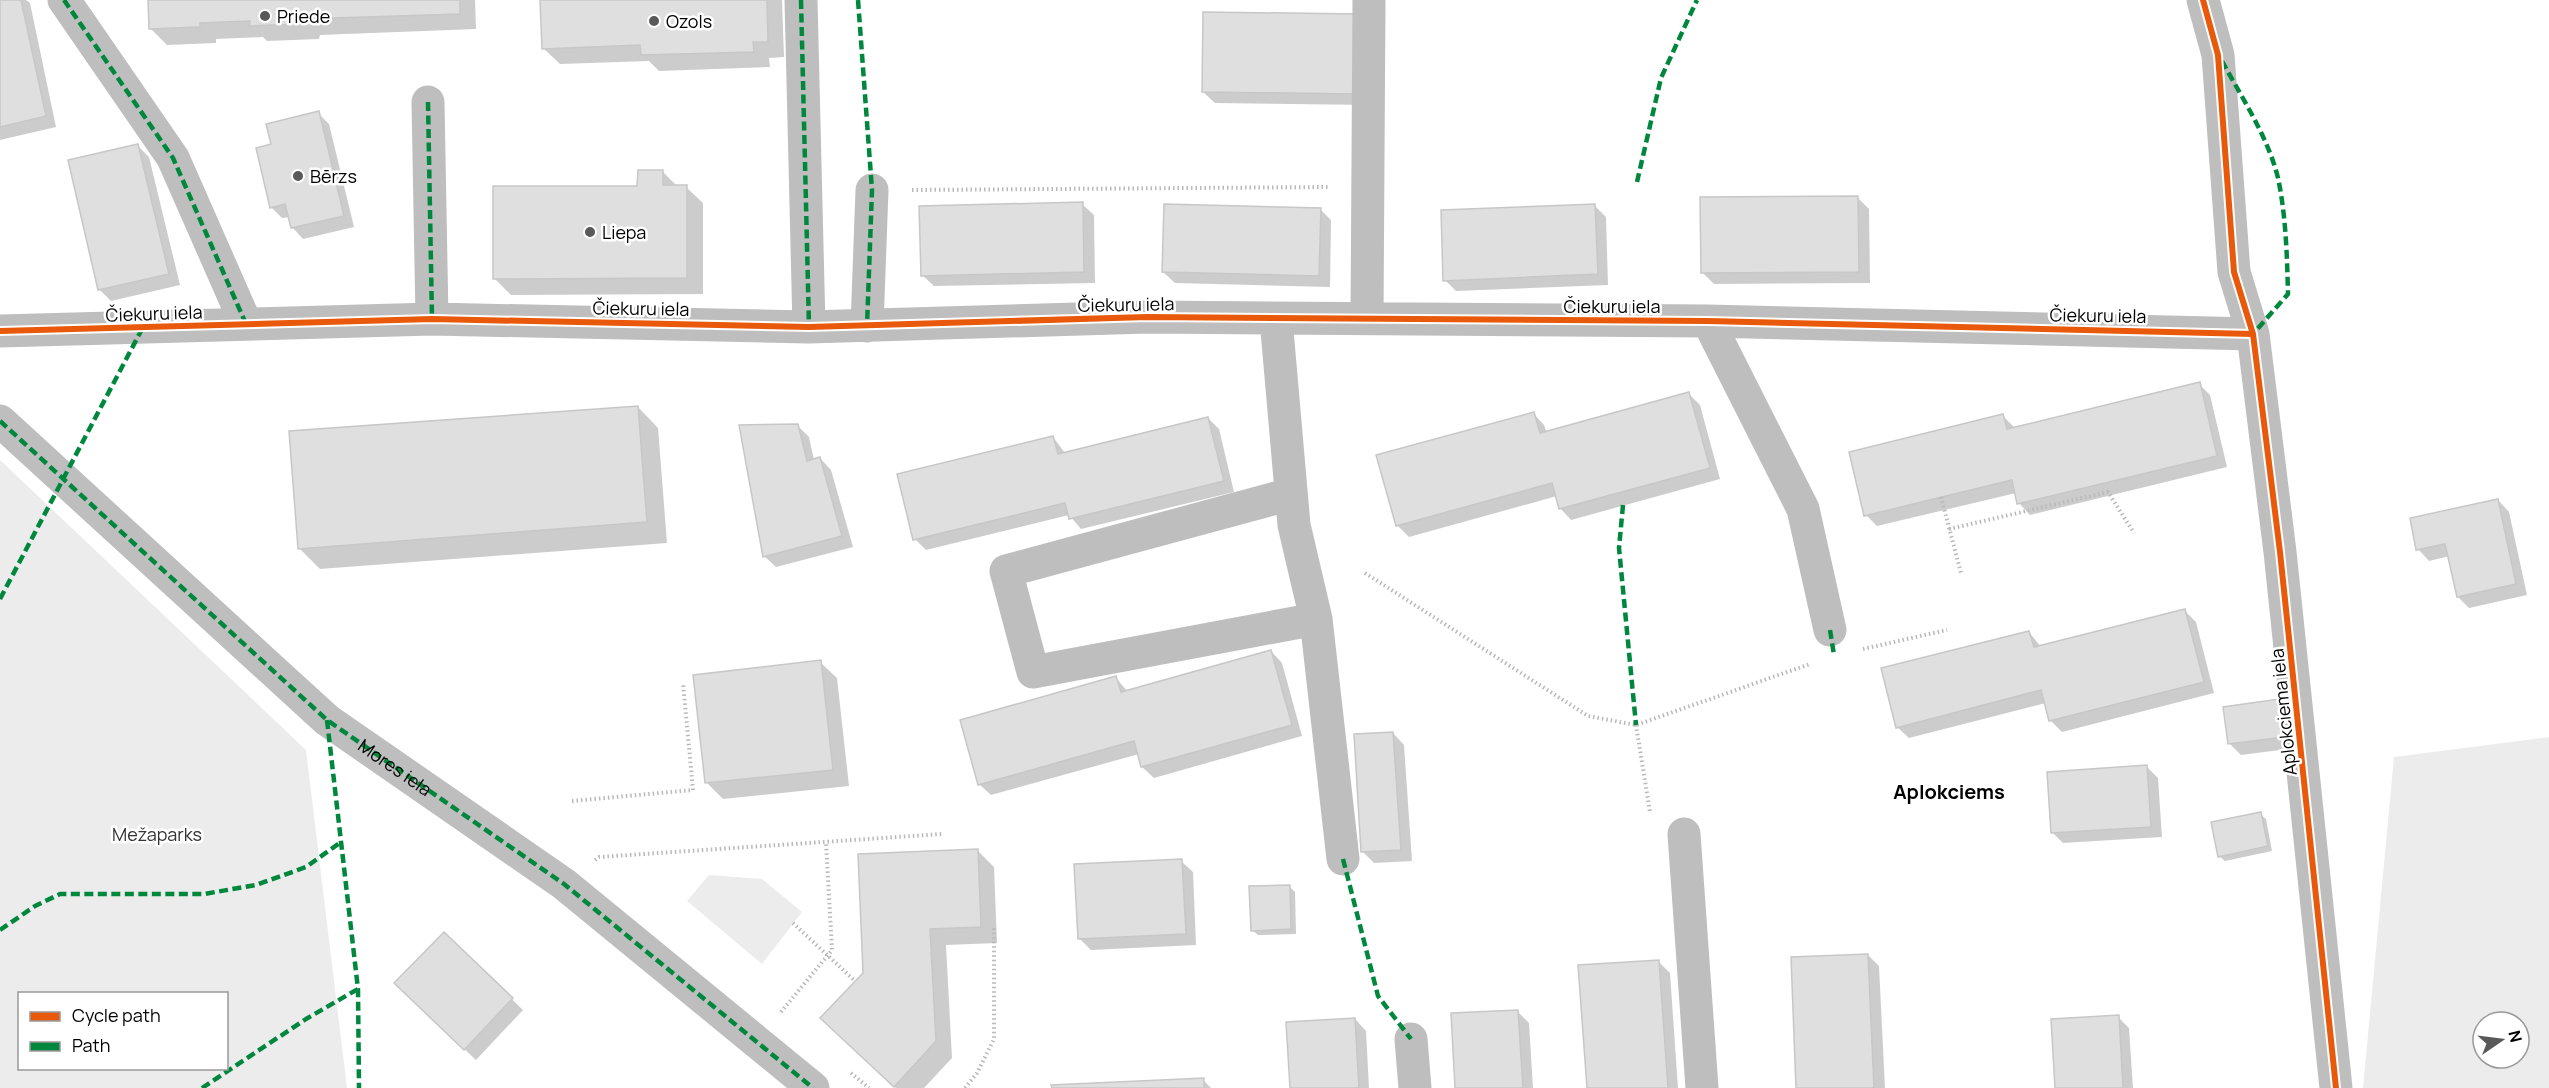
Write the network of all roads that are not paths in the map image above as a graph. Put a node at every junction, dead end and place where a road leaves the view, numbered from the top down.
1 (63, 0) edge
2 (801, 0) edge
3 (1369, 0) edge
4 (2203, 0) edge
5 (428, 102) dead end
6 (872, 190) road end
7 (1367, 318) junction
8 (432, 319) junction
9 (1276, 320) junction
10 (1708, 321) junction
11 (246, 324) junction
12 (867, 326) junction
13 (809, 327) junction
14 (0, 331) edge
15 (2253, 334) junction
16 (0, 421) edge
17 (1291, 494) junction
18 (1316, 619) junction
19 (1830, 630) dead end
20 (1684, 834) road end
21 (1343, 859) dead end
22 (1412, 1039) dead end
23 (813, 1088) edge
24 (1415, 1088) edge
25 (1702, 1088) edge
26 (2336, 1088) edge

1 - 11 street
2 - 13 street
3 - 7 street
4 - 15 street, Aplokciema iela
5 - 8 street
6 - 12 street
7 - 9 street, Čiekuru iela
7 - 10 street, Čiekuru iela
8 - 11 street, Čiekuru iela
8 - 13 street, Čiekuru iela
9 - 12 street, Čiekuru iela
9 - 17 street
10 - 15 street, Čiekuru iela
10 - 19 street
11 - 14 street, Čiekuru iela
12 - 13 street, Čiekuru iela
15 - 26 street, Aplokciema iela
16 - 23 street, Mores iela
17 - 18 street
17 - 18 street
18 - 21 street
20 - 25 street
22 - 24 street

